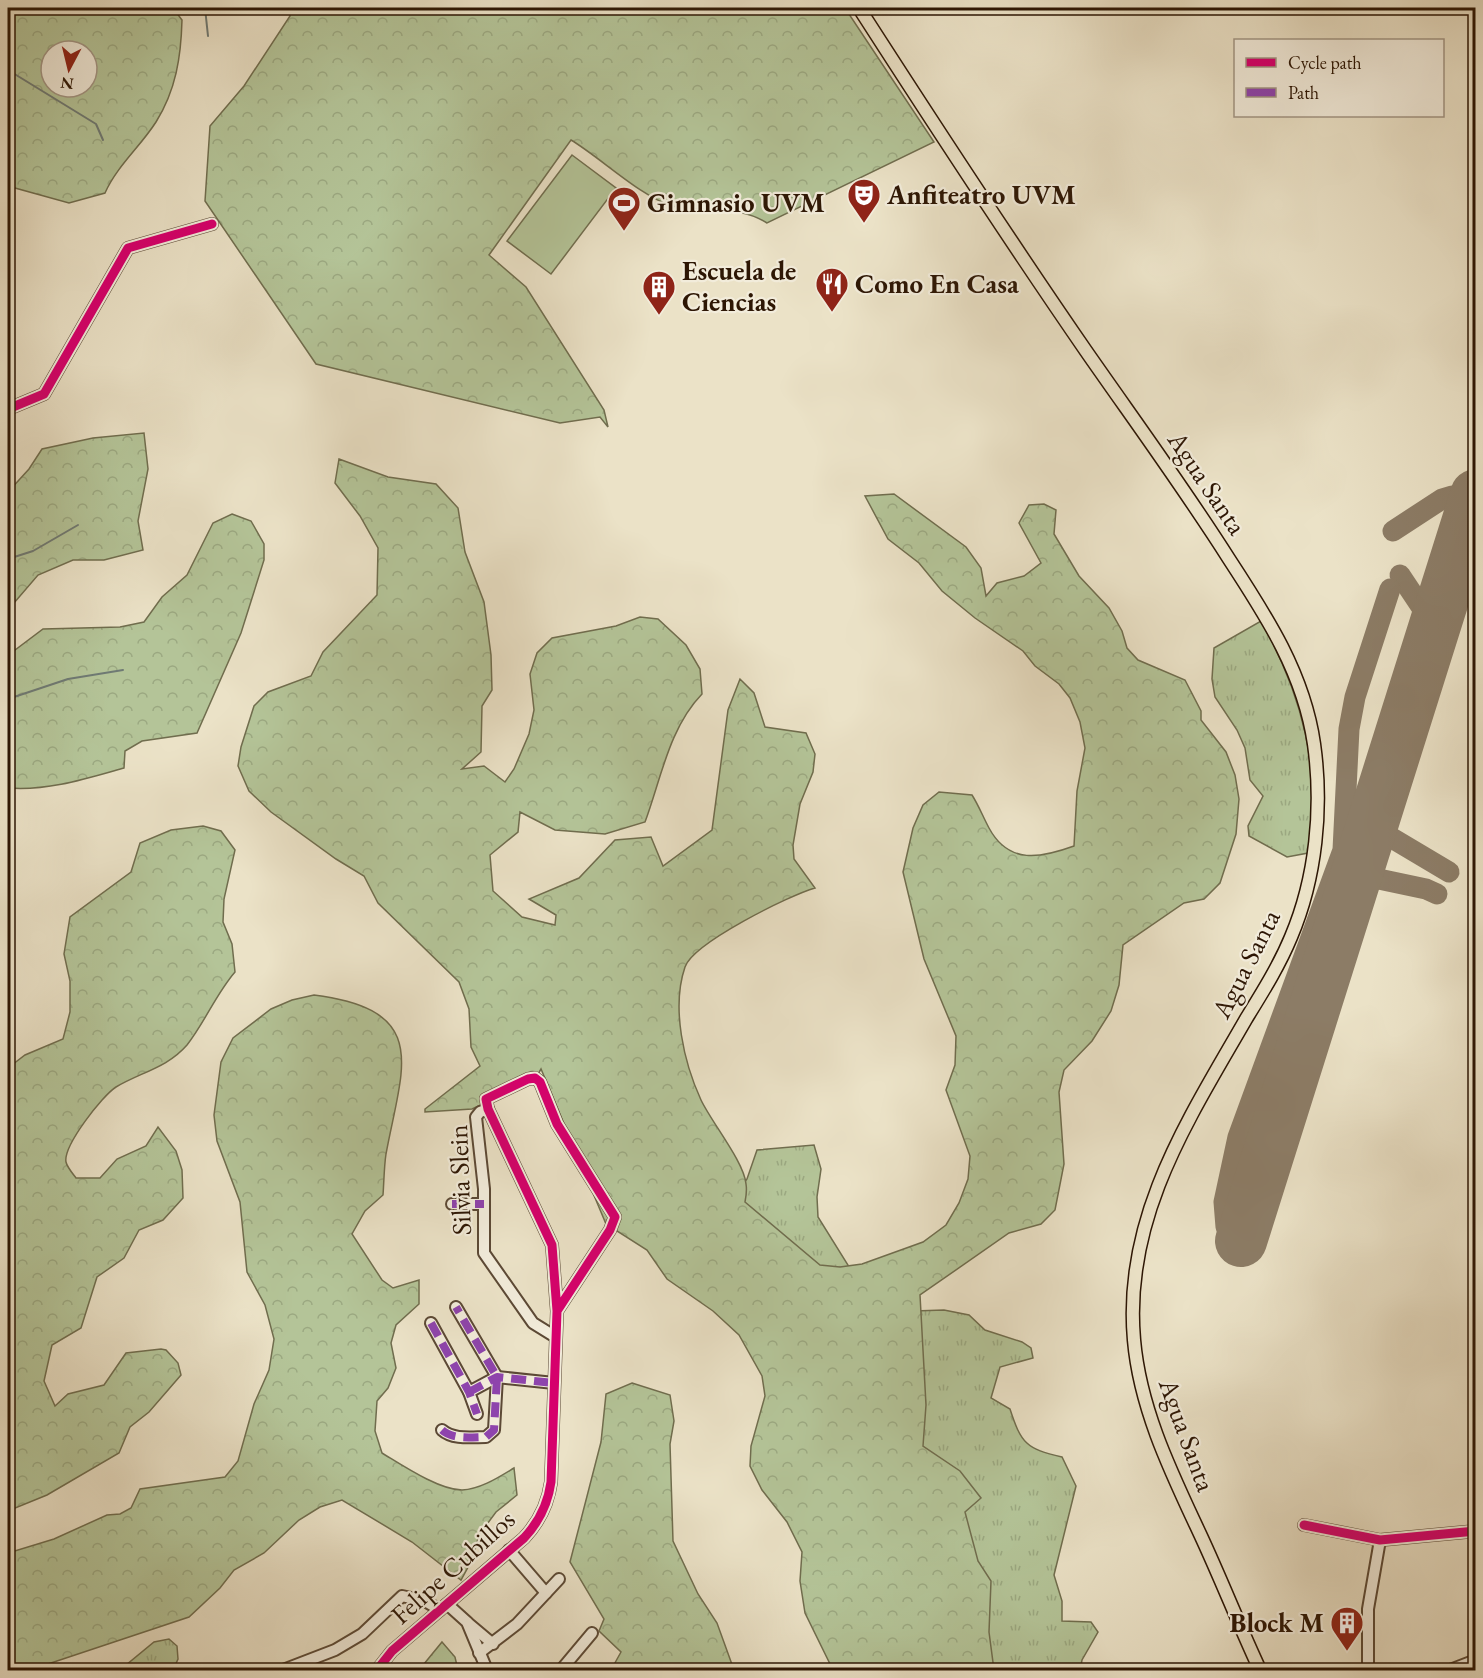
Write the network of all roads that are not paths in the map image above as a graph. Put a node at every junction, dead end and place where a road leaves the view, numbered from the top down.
1 (859, 8) edge
2 (212, 224) dead end
3 (8, 409) edge
4 (488, 1109) junction
5 (452, 1204) dead end
6 (484, 1204) junction
7 (456, 1307) dead end
8 (557, 1311) junction
9 (431, 1323) dead end
10 (554, 1336) junction
11 (497, 1377) junction
12 (554, 1383) junction
13 (469, 1392) junction
14 (477, 1414) dead end
15 (442, 1430) dead end
16 (1304, 1525) dead end
17 (1476, 1531) edge
18 (1380, 1540) junction
19 (509, 1550) junction
20 (559, 1579) dead end
21 (546, 1593) junction
22 (443, 1607) junction
23 (467, 1623) junction
24 (592, 1633) dead end
25 (493, 1644) junction
26 (479, 1653) junction
27 (1476, 1660) edge
28 (305, 1666) edge
29 (1452, 1670) edge
30 (283, 1671) edge
31 (377, 1671) edge
32 (487, 1671) edge
33 (561, 1671) edge
34 (1260, 1671) edge
35 (1368, 1671) edge

1 - 34 main road, Agua Santa
2 - 3 street
4 - 6 street, Silvia Slein
4 - 8 street, Felipe Cubillos
4 - 8 street
5 - 6 street
6 - 10 street, Silvia Slein
7 - 11 street
8 - 10 street, Felipe Cubillos
9 - 13 street
10 - 12 street, Felipe Cubillos
11 - 12 street
11 - 13 street
11 - 15 street
12 - 19 street, Felipe Cubillos
13 - 14 street
16 - 18 street
17 - 18 street
18 - 35 street
19 - 21 street
19 - 22 street, Felipe Cubillos
20 - 21 street
21 - 25 street
22 - 23 street
22 - 28 street
22 - 31 street, Felipe Cubillos
23 - 25 street
23 - 26 street
24 - 33 street
25 - 26 street
26 - 32 street
27 - 29 street
28 - 30 street

